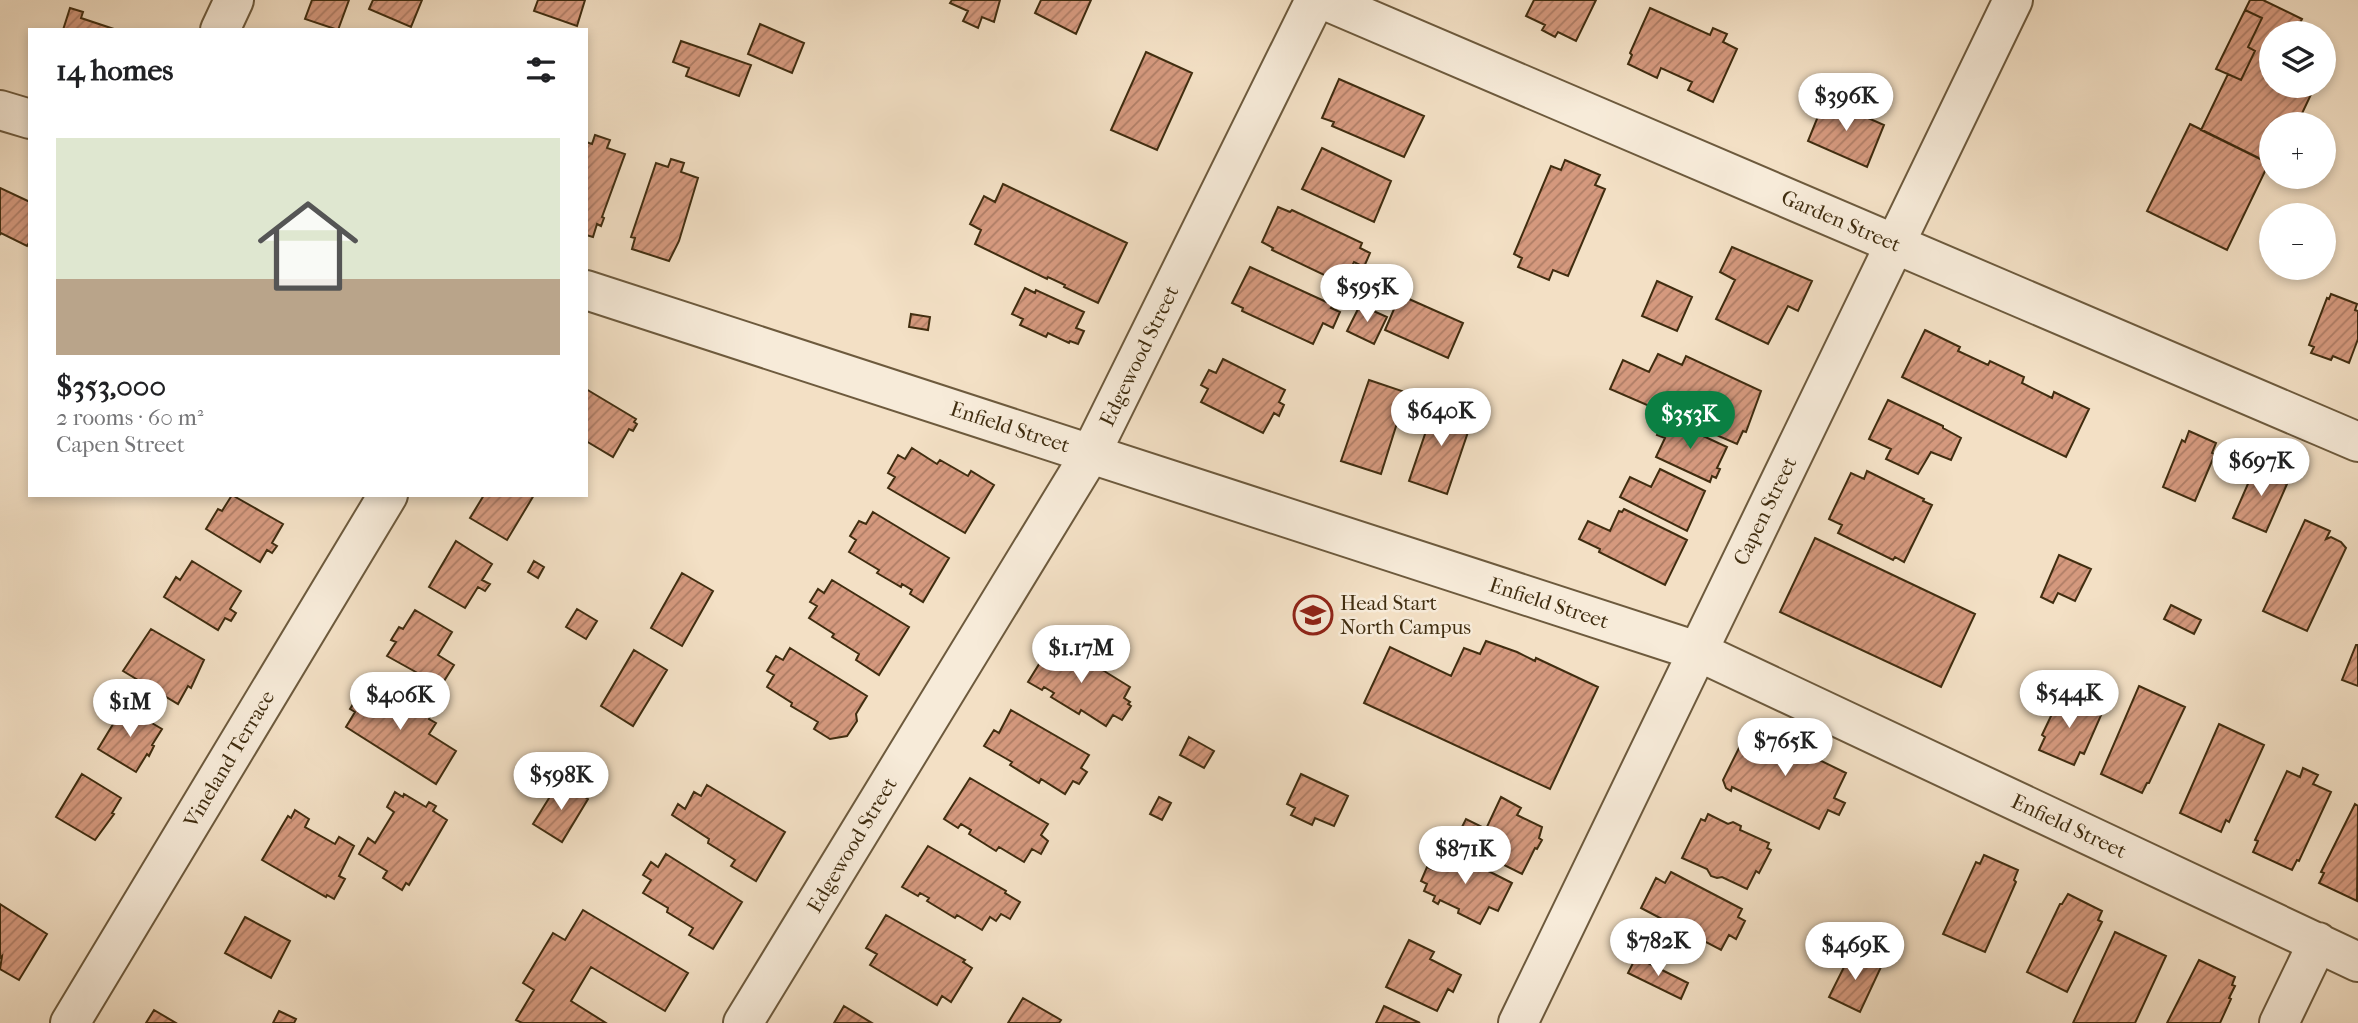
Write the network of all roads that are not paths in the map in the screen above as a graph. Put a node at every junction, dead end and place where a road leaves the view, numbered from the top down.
1 (234, 0) edge
2 (1315, 0) edge
3 (1324, 0) edge
4 (2013, 0) edge
5 (221, 28) edge
6 (0, 110) edge
7 (28, 118) edge
8 (1894, 245) junction
9 (588, 291) edge
10 (2358, 442) edge
11 (1091, 453) junction
12 (387, 497) edge
13 (1697, 652) junction
14 (2318, 942) junction
15 (2358, 962) edge
16 (70, 1023) edge
17 (743, 1023) edge
18 (1518, 1023) edge
19 (2280, 1023) edge

1 - 5 street
2 - 11 street, Edgewood Street
3 - 8 street, Garden Street
4 - 8 street, Capen Street
6 - 7 street
8 - 10 street, Garden Street
8 - 13 street, Capen Street
9 - 11 street, Enfield Street
11 - 13 street, Enfield Street
11 - 17 street, Edgewood Street
12 - 16 street, Vineland Terrace
13 - 14 street, Enfield Street
13 - 18 street, Capen Street
14 - 15 street, Enfield Street
14 - 19 street

